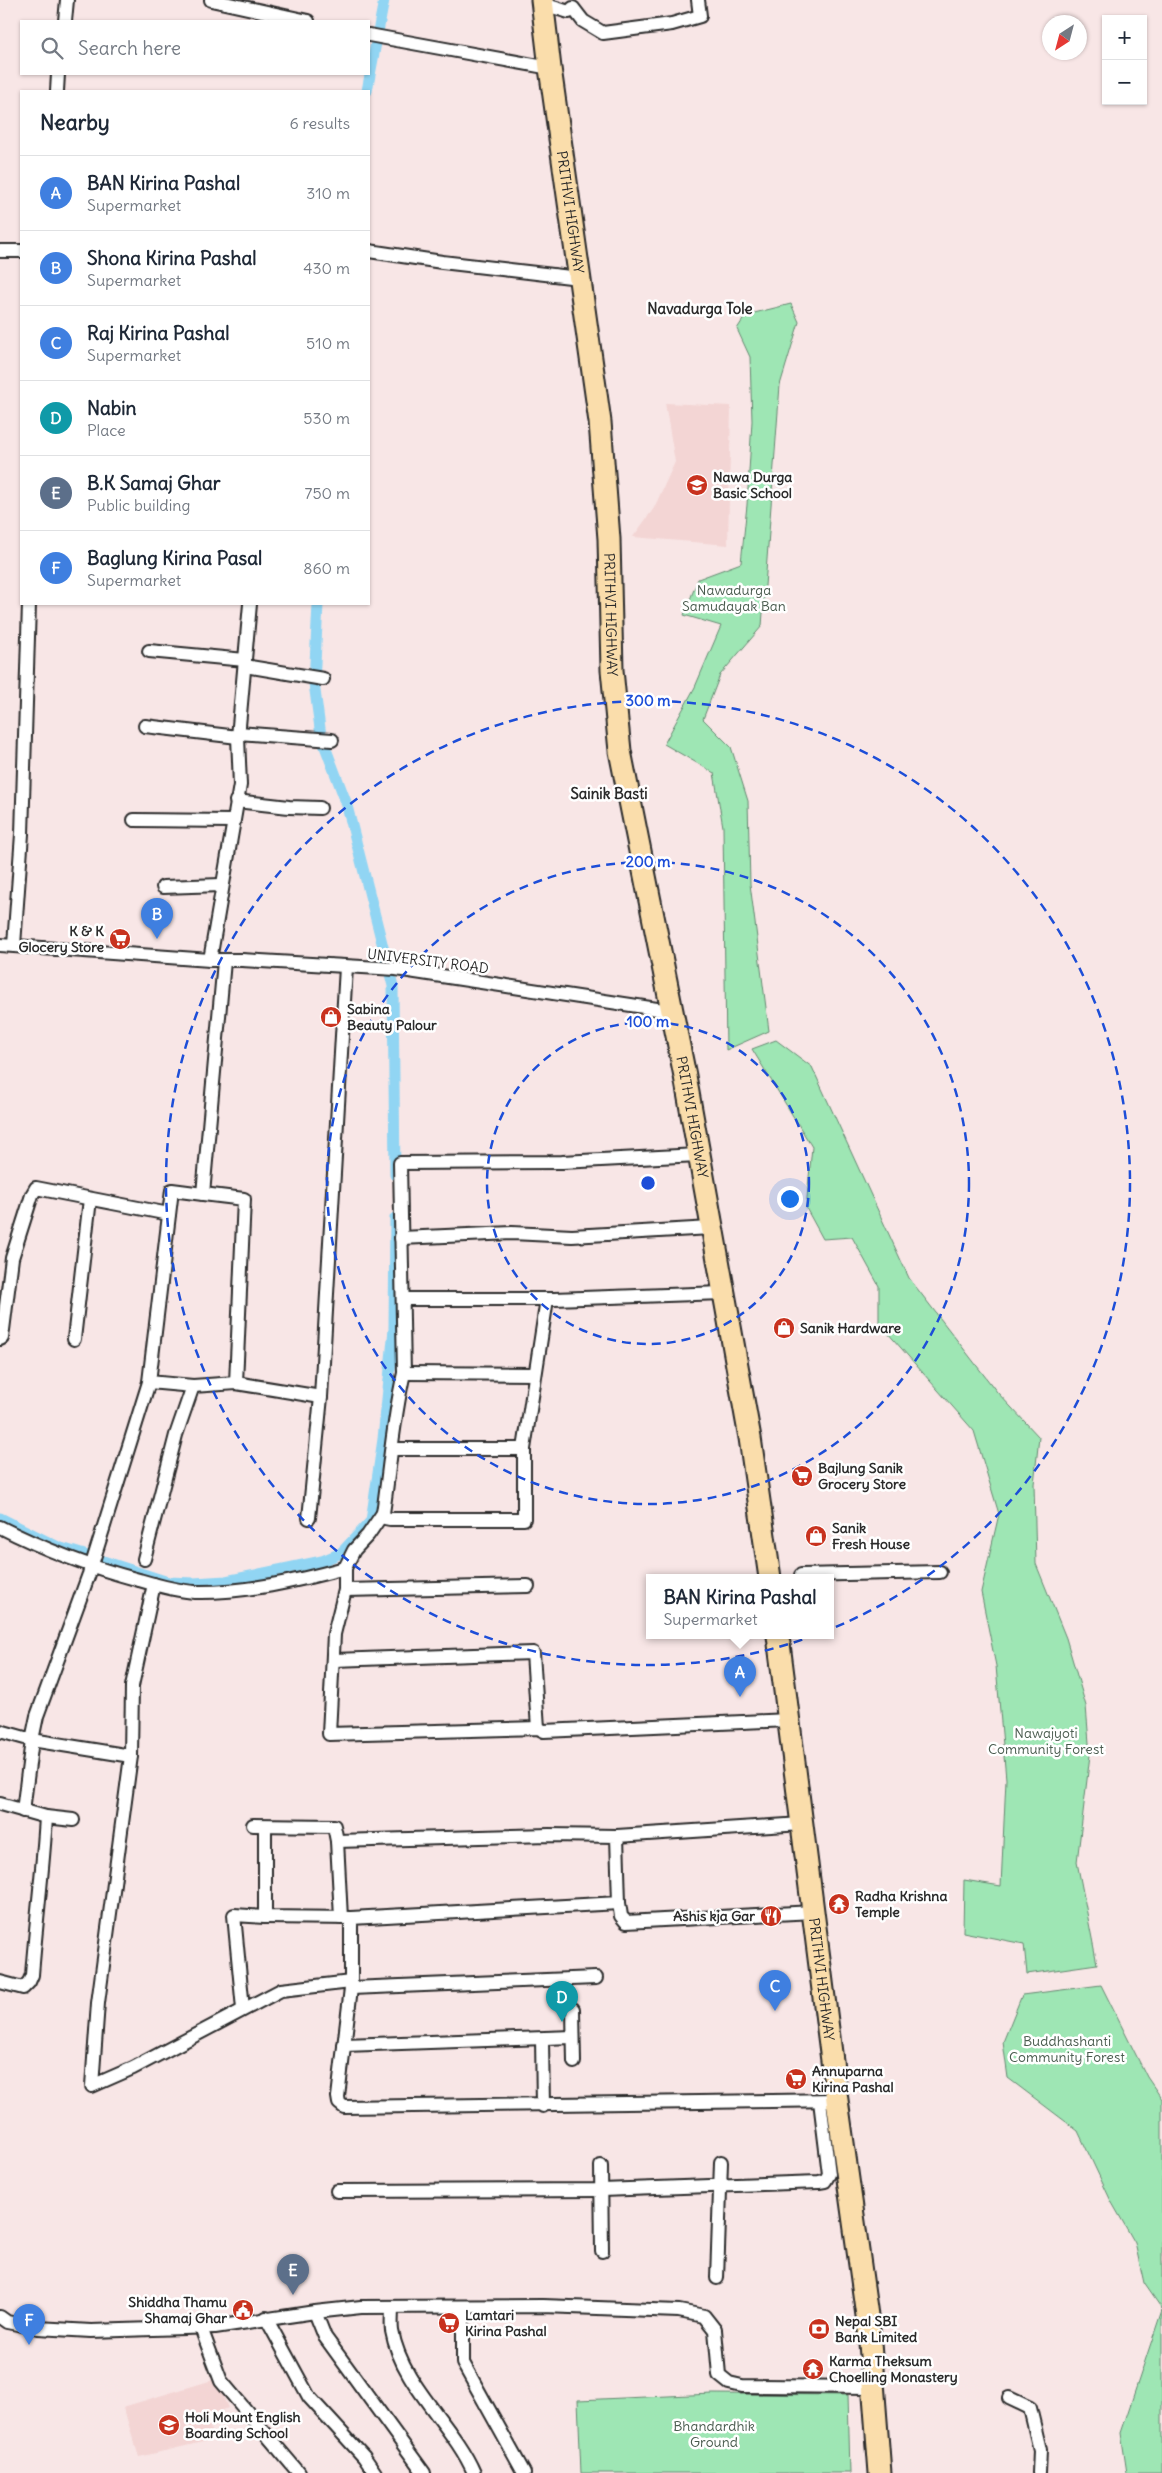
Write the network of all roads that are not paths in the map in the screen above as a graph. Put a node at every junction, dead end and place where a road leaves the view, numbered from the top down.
1 (67, 0) edge
2 (210, 0) edge
3 (698, 0) edge
4 (542, 2) edge
5 (64, 20) edge
6 (303, 20) edge
7 (370, 35) edge
8 (550, 68) junction
9 (58, 75) edge
10 (57, 90) edge
11 (0, 251) edge
12 (20, 251) edge
13 (370, 251) edge
14 (580, 278) junction
15 (29, 605) edge
16 (250, 605) edge
17 (149, 651) dead end
18 (245, 663) junction
19 (323, 679) dead end
20 (145, 726) dead end
21 (238, 735) junction
22 (332, 740) dead end
23 (236, 802) junction
24 (320, 808) dead end
25 (134, 820) dead end
26 (232, 821) junction
27 (221, 885) junction
28 (163, 887) dead end
29 (0, 945) edge
30 (14, 945) junction
31 (210, 960) junction
32 (224, 960) junction
33 (346, 967) junction
34 (670, 1011) junction
35 (698, 1156) junction
36 (203, 1194) junction
37 (90, 1199) junction
38 (169, 1214) junction
39 (711, 1228) junction
40 (401, 1238) junction
41 (723, 1293) junction
42 (403, 1299) junction
43 (546, 1299) junction
44 (0, 1339) edge
45 (74, 1339) dead end
46 (404, 1373) junction
47 (535, 1374) junction
48 (149, 1382) junction
49 (236, 1383) junction
50 (193, 1386) junction
51 (320, 1397) junction
52 (393, 1449) junction
53 (524, 1449) junction
54 (383, 1513) junction
55 (309, 1518) dead end
56 (0, 1527) edge
57 (144, 1560) dead end
58 (91, 1567) junction
59 (345, 1568) junction
60 (940, 1572) dead end
61 (769, 1574) edge
62 (834, 1574) edge
63 (154, 1584) junction
64 (528, 1586) dead end
65 (345, 1590) junction
66 (778, 1639) edge
67 (334, 1660) junction
68 (789, 1720) junction
69 (538, 1728) junction
70 (0, 1730) edge
71 (32, 1740) junction
72 (131, 1756) junction
73 (0, 1804) edge
74 (23, 1811) junction
75 (46, 1817) junction
76 (73, 1820) dead end
77 (802, 1824) junction
78 (617, 1836) junction
79 (337, 1841) junction
80 (618, 1903) junction
81 (814, 1912) junction
82 (265, 1917) junction
83 (346, 1918) junction
84 (596, 1978) dead end
85 (0, 1982) edge
86 (351, 1985) junction
87 (243, 2009) junction
88 (573, 2009) dead end
89 (573, 2037) junction
90 (542, 2039) junction
91 (344, 2045) junction
92 (574, 2062) dead end
93 (829, 2101) junction
94 (543, 2106) junction
95 (721, 2162) dead end
96 (601, 2166) dead end
97 (720, 2185) junction
98 (602, 2190) junction
99 (337, 2191) dead end
100 (602, 2251) dead end
101 (717, 2278) dead end
102 (463, 2307) junction
103 (392, 2308) junction
104 (315, 2312) junction
105 (0, 2317) edge
106 (266, 2318) junction
107 (201, 2328) junction
108 (874, 2387) junction
109 (1009, 2398) dead end
110 (299, 2473) edge
111 (375, 2473) edge
112 (424, 2473) edge
113 (474, 2473) edge
114 (524, 2473) edge
115 (880, 2473) edge
116 (1039, 2473) edge

1 - 5 street
2 - 6 street
3 - 4 street
4 - 8 highway, PRITHVI HIGHWAY
7 - 8 street
8 - 14 highway, PRITHVI HIGHWAY
9 - 10 street
11 - 12 street
13 - 14 street
14 - 34 highway, PRITHVI HIGHWAY
15 - 30 street
16 - 18 street
17 - 18 street
18 - 19 street
18 - 21 street
20 - 21 street
21 - 22 street
21 - 23 street
23 - 24 street
23 - 26 street
25 - 26 street
26 - 27 street
27 - 28 street
27 - 31 street
29 - 30 street
30 - 31 street, UNIVERSITY ROAD
31 - 32 street, UNIVERSITY ROAD
32 - 33 street, UNIVERSITY ROAD
32 - 36 street
33 - 34 street, UNIVERSITY ROAD
33 - 51 street
34 - 35 highway, PRITHVI HIGHWAY
35 - 39 highway, PRITHVI HIGHWAY
35 - 40 street
36 - 38 street
36 - 49 street
37 - 38 street
37 - 44 street
37 - 45 street
38 - 48 street
39 - 40 street
39 - 41 highway, PRITHVI HIGHWAY
40 - 42 street
41 - 43 street
41 - 61 highway, PRITHVI HIGHWAY
42 - 43 street
42 - 46 street
43 - 47 street
46 - 47 street
46 - 52 street
47 - 53 street
48 - 50 street
48 - 58 street
49 - 50 street
49 - 51 street
50 - 57 street
51 - 55 street
52 - 53 street
52 - 54 street
53 - 54 street
54 - 59 street
56 - 58 street
58 - 63 street
58 - 71 street
59 - 63 street
59 - 65 street
60 - 62 street
63 - 72 street
64 - 65 street
65 - 67 street
66 - 68 highway, PRITHVI HIGHWAY
67 - 69 street
67 - 69 street
68 - 69 street
68 - 77 highway, PRITHVI HIGHWAY
70 - 71 street
71 - 72 street
71 - 74 street
72 - 87 street
73 - 74 street
74 - 75 street
75 - 76 street
75 - 85 street
77 - 78 street
77 - 81 highway, PRITHVI HIGHWAY
78 - 79 street
78 - 80 street
79 - 82 street
79 - 83 street
80 - 81 street
80 - 83 street
81 - 93 highway, PRITHVI HIGHWAY
82 - 83 street
82 - 87 street
83 - 86 street
84 - 86 street
86 - 87 street
86 - 91 street
88 - 89 street
89 - 90 street
89 - 92 street
90 - 91 street
90 - 94 street
91 - 94 street
93 - 94 street
93 - 97 street
93 - 108 highway, PRITHVI HIGHWAY
95 - 97 street
96 - 98 street
97 - 98 street
97 - 101 street
98 - 99 street
98 - 100 street
102 - 103 street
102 - 108 street
102 - 114 street
103 - 104 street
103 - 113 street
104 - 106 street
104 - 112 street
105 - 107 street
106 - 107 street
106 - 111 street
107 - 110 street
108 - 115 highway, PRITHVI HIGHWAY
109 - 116 street

